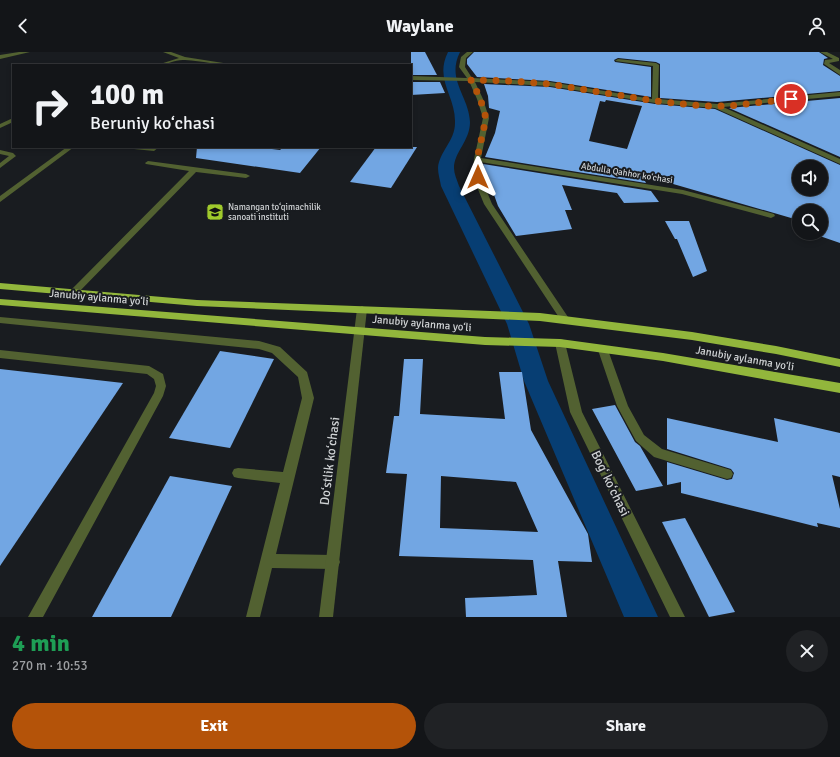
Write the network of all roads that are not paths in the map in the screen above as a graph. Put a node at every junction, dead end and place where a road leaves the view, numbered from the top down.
1 (27, 52) edge
2 (166, 52) edge
3 (470, 52) edge
4 (823, 52) edge
5 (0, 57) edge
6 (183, 58) junction
7 (618, 61) dead end
8 (163, 64) edge
9 (226, 64) edge
10 (840, 73) edge
11 (412, 78) edge
12 (471, 80) junction
13 (840, 94) edge
14 (655, 101) junction
15 (717, 106) junction
16 (12, 120) edge
17 (0, 126) edge
18 (70, 148) edge
19 (144, 148) edge
20 (155, 148) edge
21 (0, 152) edge
22 (477, 159) junction
23 (840, 162) edge
24 (148, 163) dead end
25 (0, 166) edge
26 (194, 170) junction
27 (246, 176) dead end
28 (0, 200) edge
29 (771, 216) dead end
30 (0, 286) edge
31 (74, 292) junction
32 (0, 302) edge
33 (362, 309) junction
34 (0, 320) edge
35 (565, 320) junction
36 (360, 330) junction
37 (560, 343) junction
38 (603, 350) junction
39 (0, 354) edge
40 (840, 364) edge
41 (840, 388) edge
42 (238, 473) dead end
43 (727, 474) dead end
44 (288, 478) junction
45 (267, 561) junction
46 (333, 562) junction
47 (34, 617) edge
48 (253, 617) edge
49 (326, 617) edge
50 (678, 617) edge

1 - 5 street
2 - 6 street
3 - 12 street
4 - 10 street
6 - 8 street
6 - 9 street
7 - 14 street
11 - 12 street
12 - 14 street
12 - 22 street
13 - 15 street
14 - 15 street
15 - 23 street
16 - 17 street
18 - 28 street
19 - 20 street
21 - 25 street
22 - 29 street, Abdulla Qahhor koʻchasi
22 - 35 street
24 - 26 street
26 - 27 street
26 - 31 street
30 - 31 highway, Janubiy aylanma yoʻli
31 - 33 highway, Janubiy aylanma yoʻli
32 - 36 highway, Janubiy aylanma yoʻli
33 - 35 highway, Janubiy aylanma yoʻli
33 - 36 street, Doʻstlik koʻchasi
34 - 44 street
35 - 40 highway, Janubiy aylanma yoʻli
36 - 37 highway, Janubiy aylanma yoʻli
36 - 46 street, Doʻstlik koʻchasi
37 - 38 highway, Janubiy aylanma yoʻli
37 - 50 street, Bogʻ koʻchasi
38 - 41 highway, Janubiy aylanma yoʻli
38 - 43 street
39 - 47 street
42 - 44 street
44 - 45 street
45 - 46 street
45 - 48 street
46 - 49 street, Doʻstlik koʻchasi

